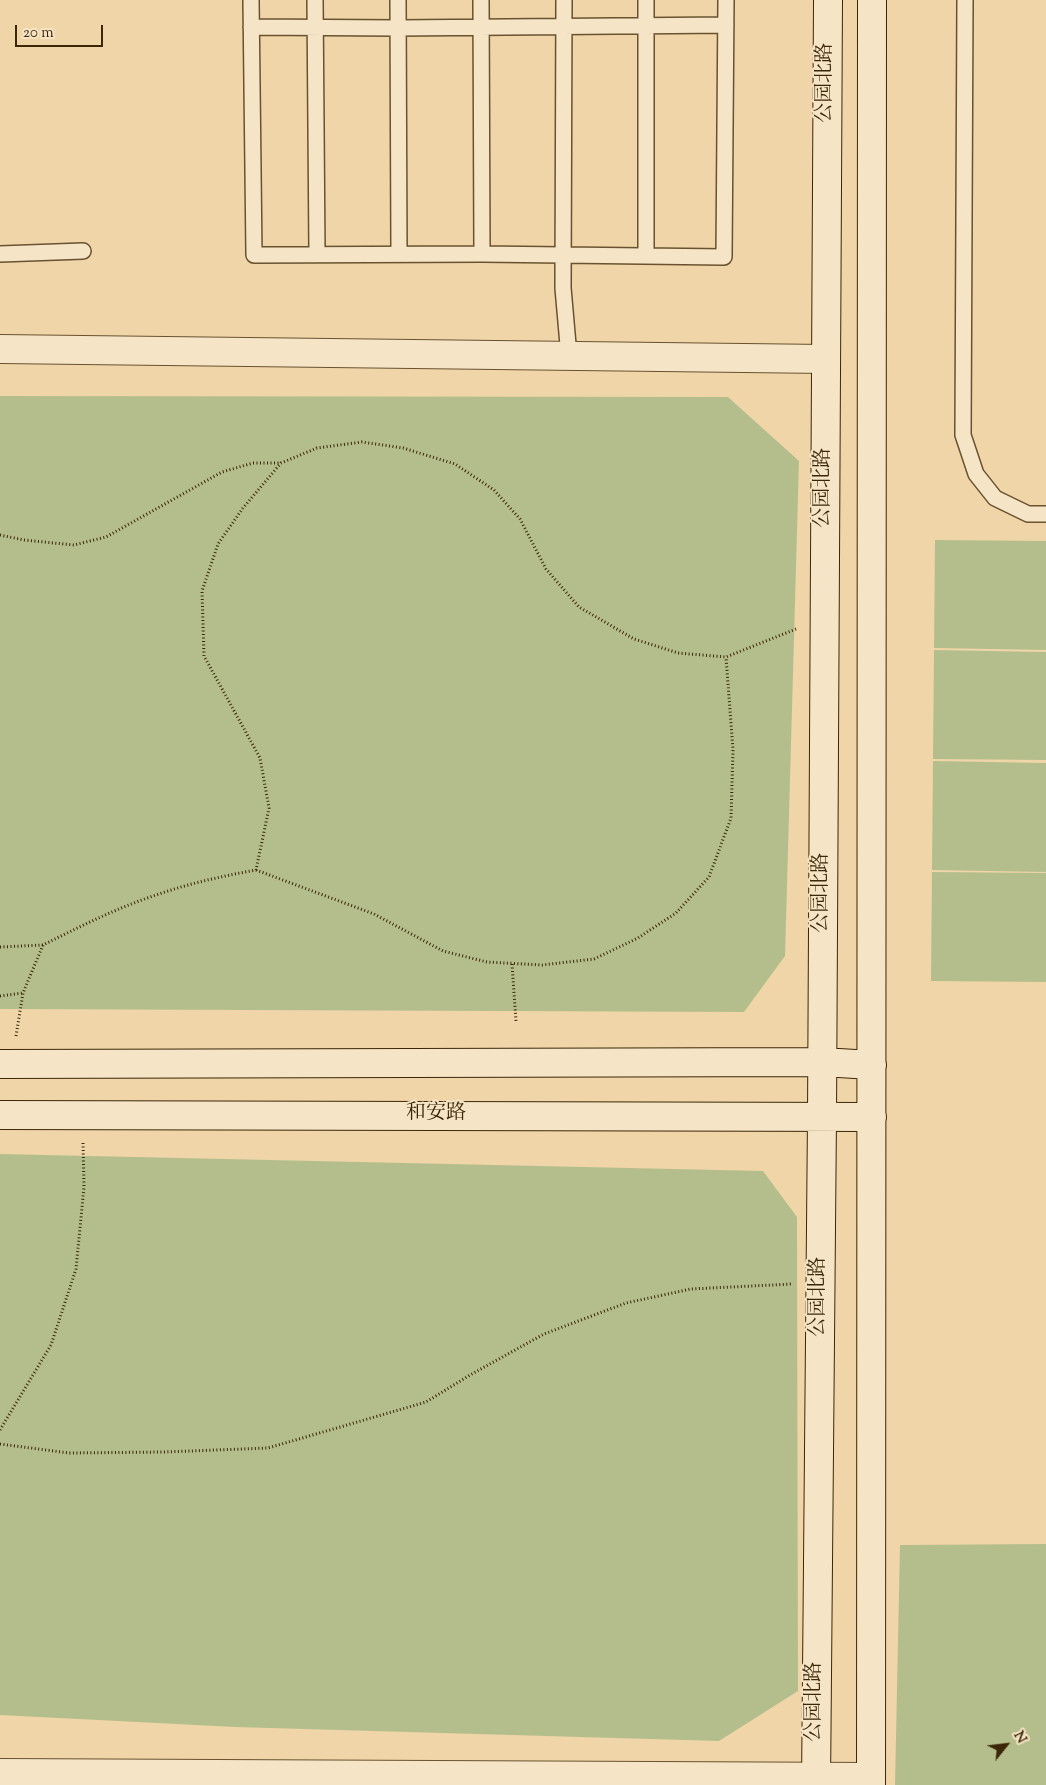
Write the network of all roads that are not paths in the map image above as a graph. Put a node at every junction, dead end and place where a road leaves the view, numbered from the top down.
1 (251, 0) edge
2 (315, 0) edge
3 (398, 0) edge
4 (481, 0) edge
5 (564, 0) edge
6 (646, 0) edge
7 (726, 0) edge
8 (828, 0) edge
9 (872, 0) edge
10 (965, 0) edge
11 (646, 25) junction
12 (726, 25) junction
13 (564, 26) junction
14 (252, 27) junction
15 (315, 27) junction
16 (481, 27) junction
17 (398, 28) junction
18 (84, 251) dead end
19 (0, 254) edge
20 (317, 254) junction
21 (399, 254) junction
22 (482, 254) junction
23 (564, 255) junction
24 (646, 256) junction
25 (0, 349) edge
26 (568, 356) junction
27 (826, 359) junction
28 (1046, 514) edge
29 (822, 1062) junction
30 (5, 1064) edge
31 (872, 1065) junction
32 (0, 1115) edge
33 (822, 1116) junction
34 (872, 1117) junction
35 (0, 1773) edge
36 (816, 1781) edge
37 (871, 1781) edge

1 - 14 lane
2 - 15 lane
3 - 17 lane
4 - 16 lane
5 - 13 lane
6 - 11 lane
7 - 12 lane
8 - 27 main road, 公园北路
9 - 31 main road
10 - 28 lane
11 - 12 lane
11 - 13 lane
11 - 24 lane
12 - 24 lane
13 - 16 lane
13 - 23 lane
14 - 15 lane
14 - 20 lane
15 - 17 lane
15 - 20 lane
16 - 17 lane
16 - 22 lane
17 - 21 lane
18 - 19 lane
20 - 21 lane
21 - 22 lane
22 - 23 lane
23 - 24 lane
23 - 26 lane
25 - 26 main road
26 - 27 main road
27 - 29 main road, 公园北路
29 - 30 main road
29 - 31 main road
29 - 33 main road, 公园北路
31 - 34 main road
32 - 33 main road, 和安路
33 - 34 main road, 和安路
33 - 36 main road, 公园北路
34 - 37 main road
35 - 36 main road
36 - 37 main road

